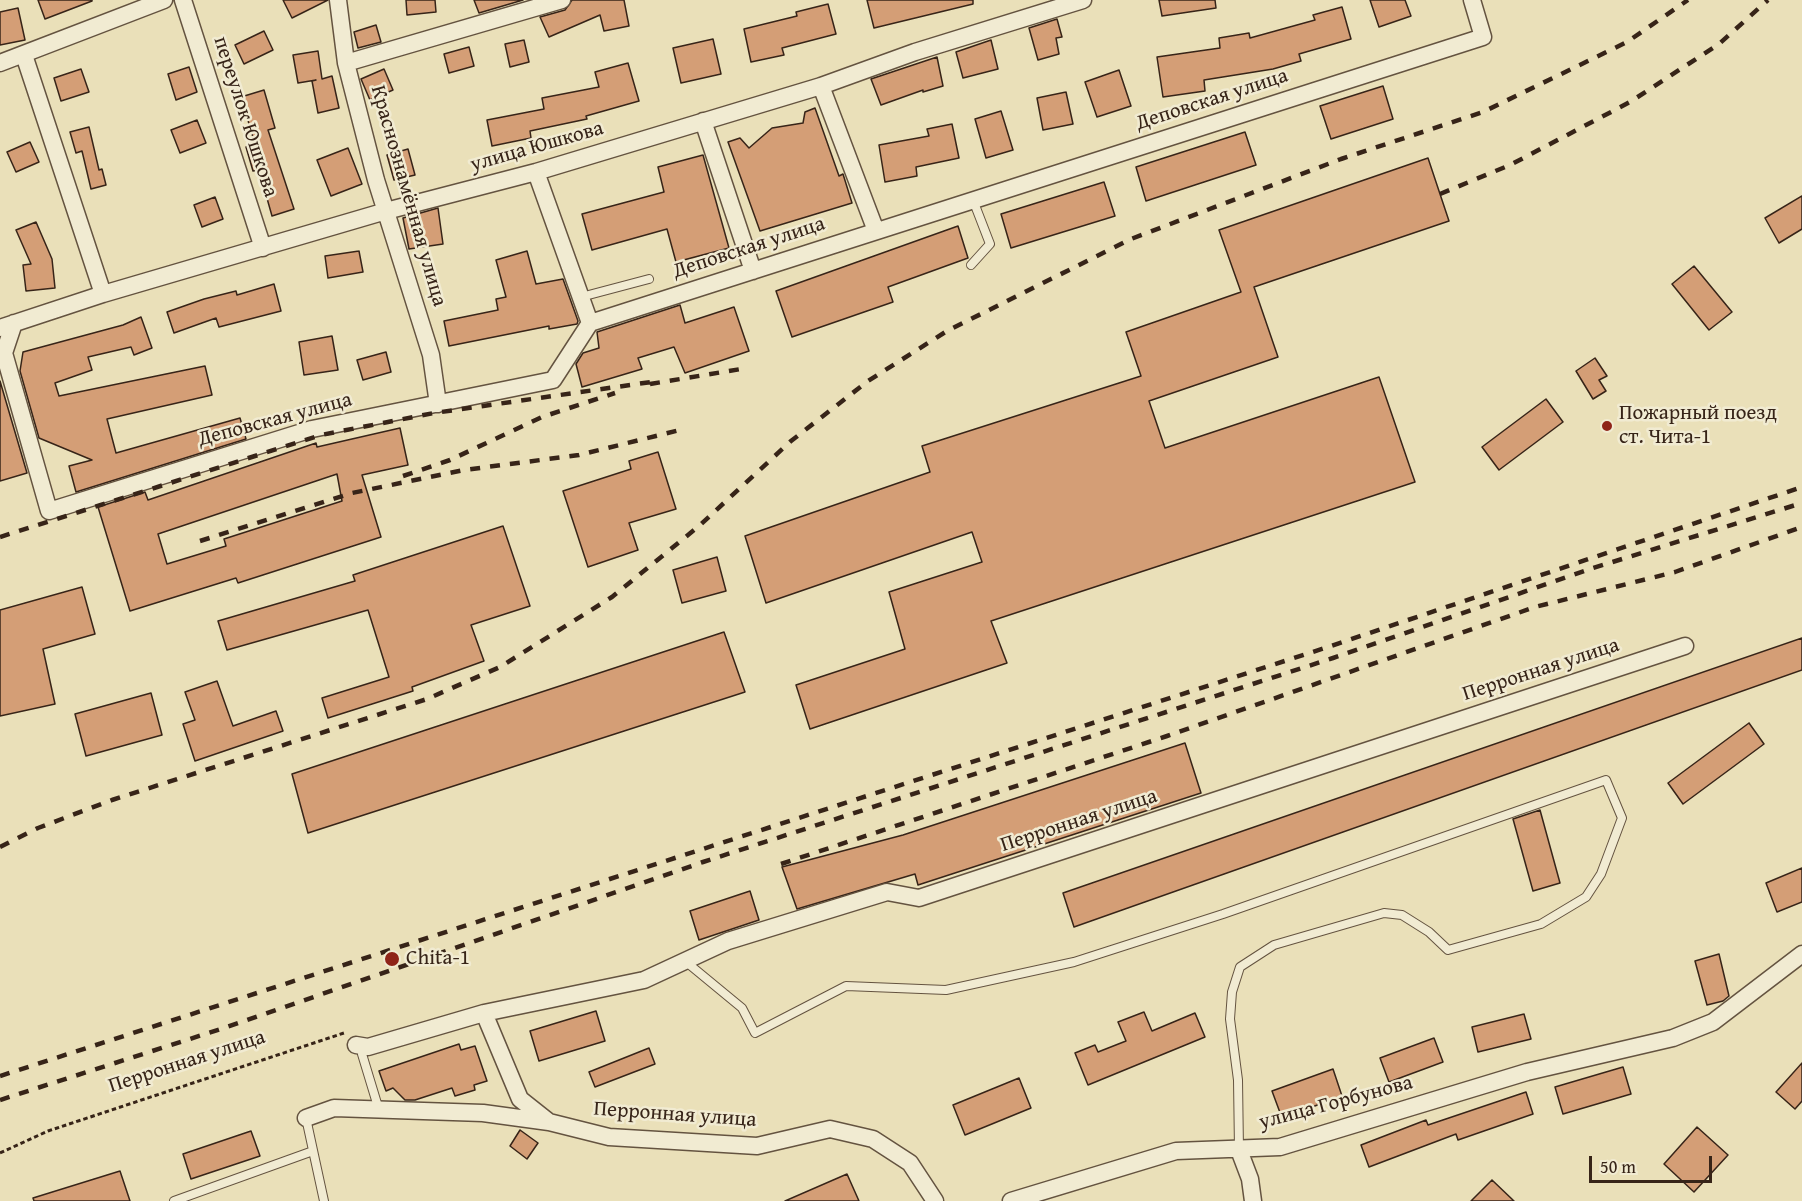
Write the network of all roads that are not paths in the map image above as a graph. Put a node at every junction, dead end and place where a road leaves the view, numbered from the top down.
1 (164, 0) edge
2 (183, 0) edge
3 (338, 0) edge
4 (562, 0) edge
5 (1083, 0) edge
6 (1472, 0) edge
7 (24, 55) junction
8 (0, 63) edge
9 (346, 63) junction
10 (821, 86) junction
11 (704, 121) junction
12 (536, 172) junction
13 (973, 200) junction
14 (386, 211) junction
15 (876, 231) junction
16 (263, 248) junction
17 (971, 265) dead end
18 (753, 271) junction
19 (649, 279) dead end
20 (103, 294) junction
21 (581, 297) junction
22 (590, 322) junction
23 (7, 326) edge
24 (438, 404) junction
25 (1685, 646) dead end
26 (1802, 954) edge
27 (685, 961) junction
28 (484, 1013) junction
29 (362, 1046) joint
30 (379, 1110) junction
31 (306, 1118) joint
32 (549, 1122) junction
33 (1239, 1150) junction
34 (313, 1151) junction
35 (174, 1201) edge
36 (324, 1201) edge
37 (935, 1201) edge
38 (1011, 1201) edge
39 (1253, 1201) edge

1 - 7 street
2 - 16 street, переулок Юшкова
3 - 9 street, Краснознамённая улица
4 - 9 street
5 - 10 street, улица Юшкова
6 - 13 street, Деповская улица
7 - 8 street
7 - 20 street
9 - 14 street, Краснознамённая улица
10 - 11 street, улица Юшкова
10 - 15 street
11 - 12 street, улица Юшкова
11 - 18 street
12 - 14 street, улица Юшкова
12 - 21 street
13 - 15 street, Деповская улица
13 - 17 lane
14 - 16 street, улица Юшкова
14 - 24 street, Краснознамённая улица
15 - 18 street, Деповская улица
16 - 20 street, улица Юшкова
18 - 22 street, Деповская улица
19 - 21 lane
20 - 23 street, улица Юшкова
21 - 22 street
22 - 24 street, Деповская улица
23 - 24 street, Деповская улица
25 - 27 street, Перронная улица
26 - 33 street, улица Горбунова
27 - 28 street, Перронная улица
27 - 33 lane
28 - 29 street, Перронная улица
28 - 32 street, Перронная улица
29 - 30 lane
30 - 31 street
30 - 32 street
31 - 34 lane
32 - 37 street, Перронная улица
33 - 38 street, улица Горбунова
33 - 39 street
34 - 35 lane
34 - 36 lane

